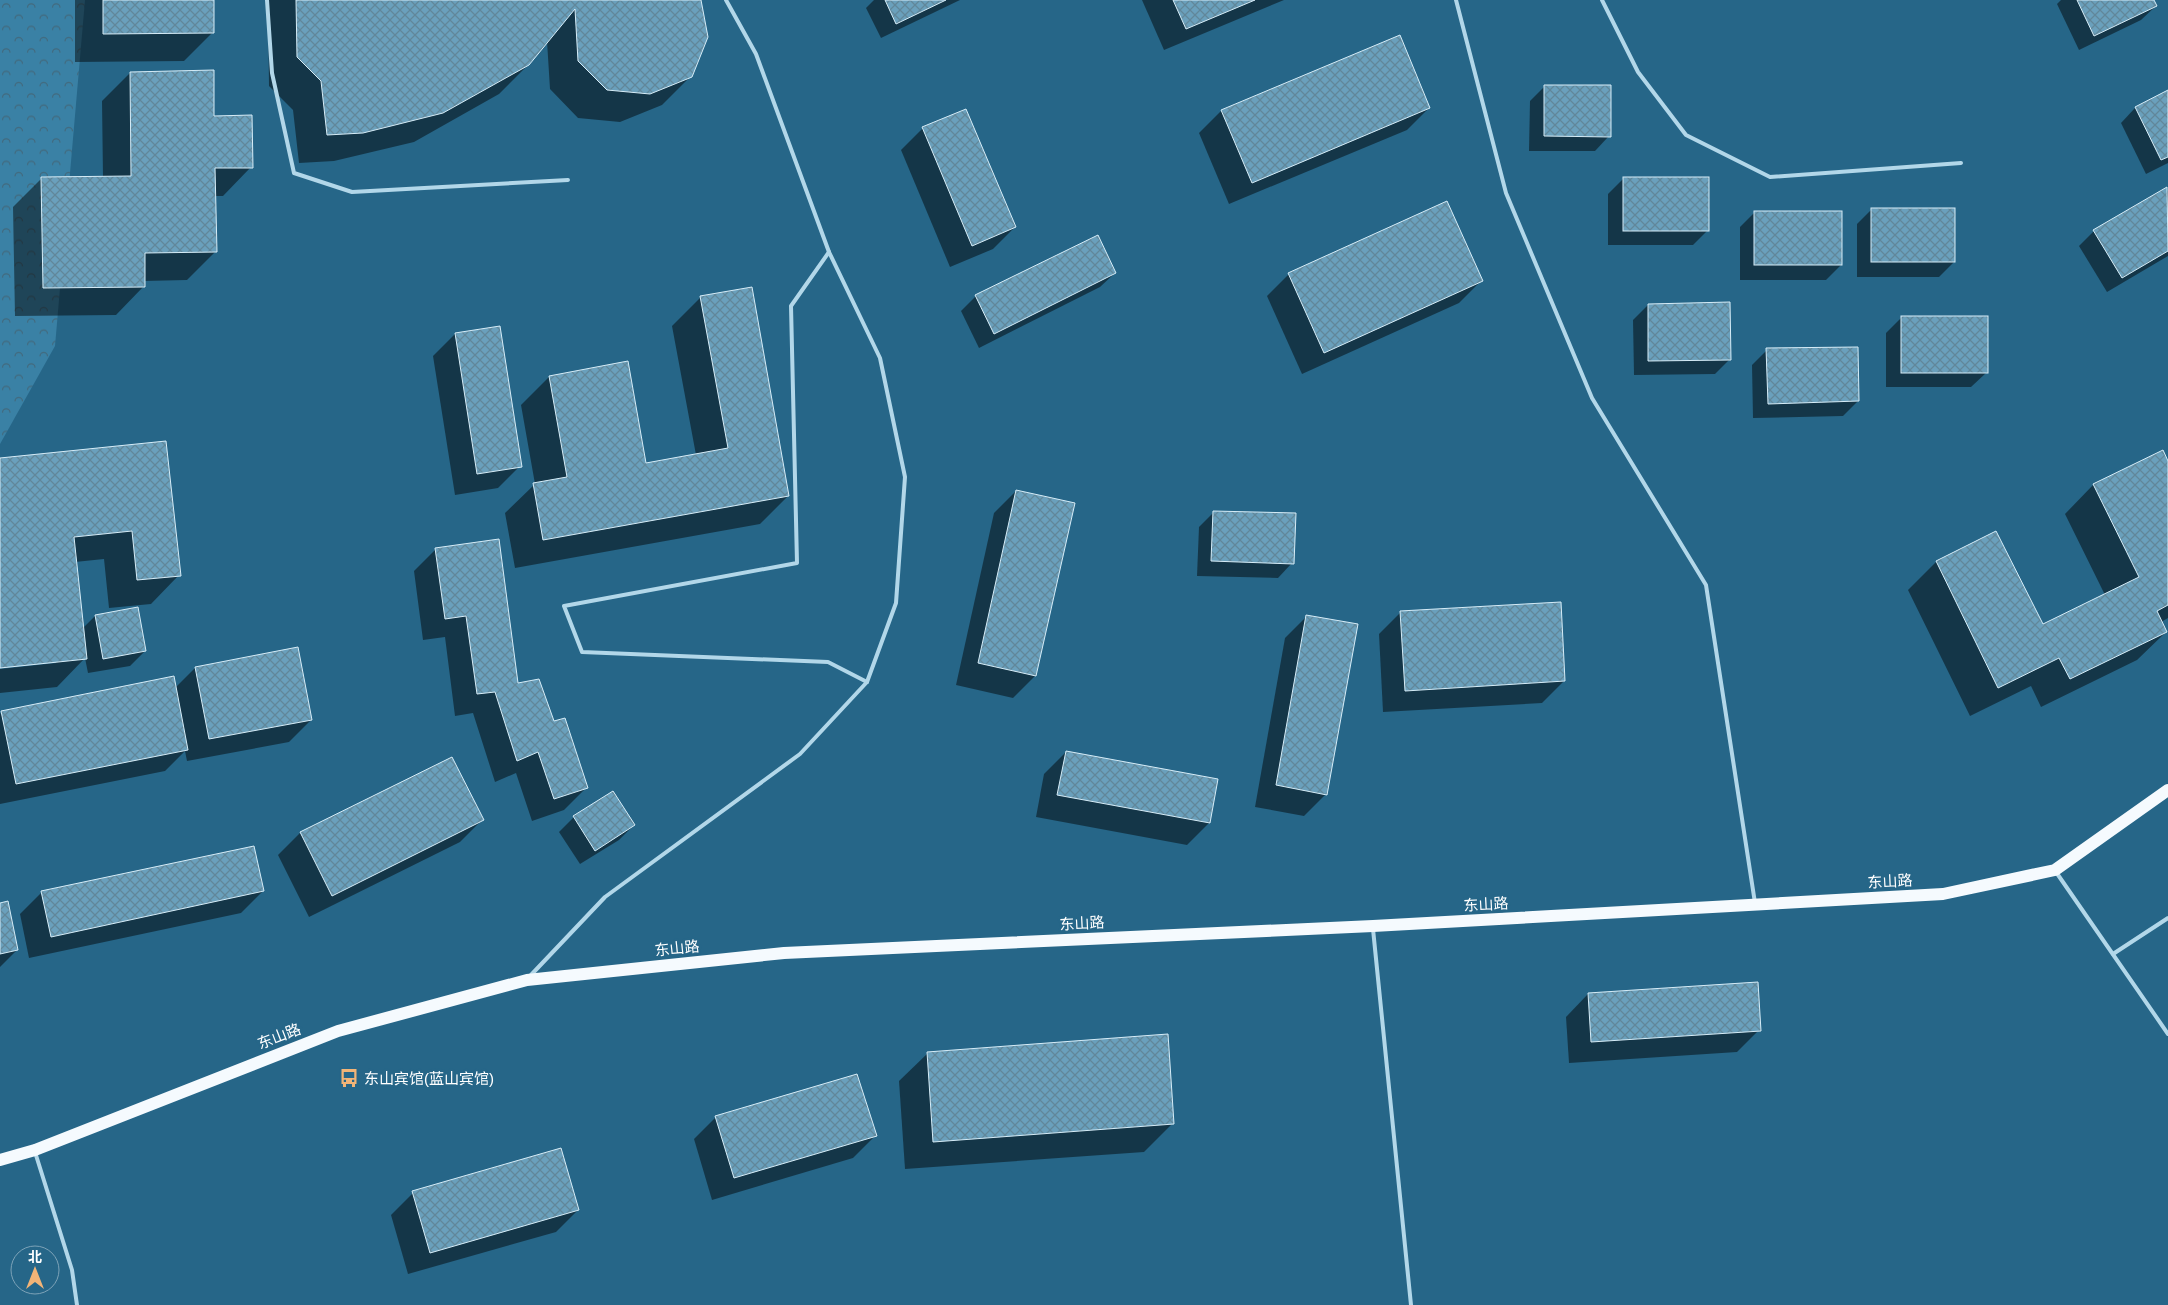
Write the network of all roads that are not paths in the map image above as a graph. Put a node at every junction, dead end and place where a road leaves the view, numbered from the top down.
1 (267, 0) edge
2 (726, 0) edge
3 (1456, 0) edge
4 (1602, 0) edge
5 (1961, 163) dead end
6 (568, 180) dead end
7 (829, 252) junction
8 (867, 682) junction
9 (2168, 790) edge
10 (2055, 870) junction
11 (1756, 905) junction
12 (2168, 918) edge
13 (1372, 926) junction
14 (2113, 954) junction
15 (527, 980) junction
16 (2168, 1034) edge
17 (35, 1150) junction
18 (0, 1160) edge
19 (77, 1305) edge
20 (1411, 1305) edge

1 - 6 lane
2 - 7 lane
3 - 11 lane
4 - 5 lane
7 - 8 lane
7 - 8 lane
8 - 15 lane
9 - 10 main road, 东山路
10 - 11 main road, 东山路
10 - 14 lane
11 - 13 main road, 东山路
12 - 14 lane
13 - 15 main road, 东山路
13 - 20 lane
14 - 16 lane
15 - 17 main road, 东山路
17 - 18 main road, 东山路
17 - 19 lane

